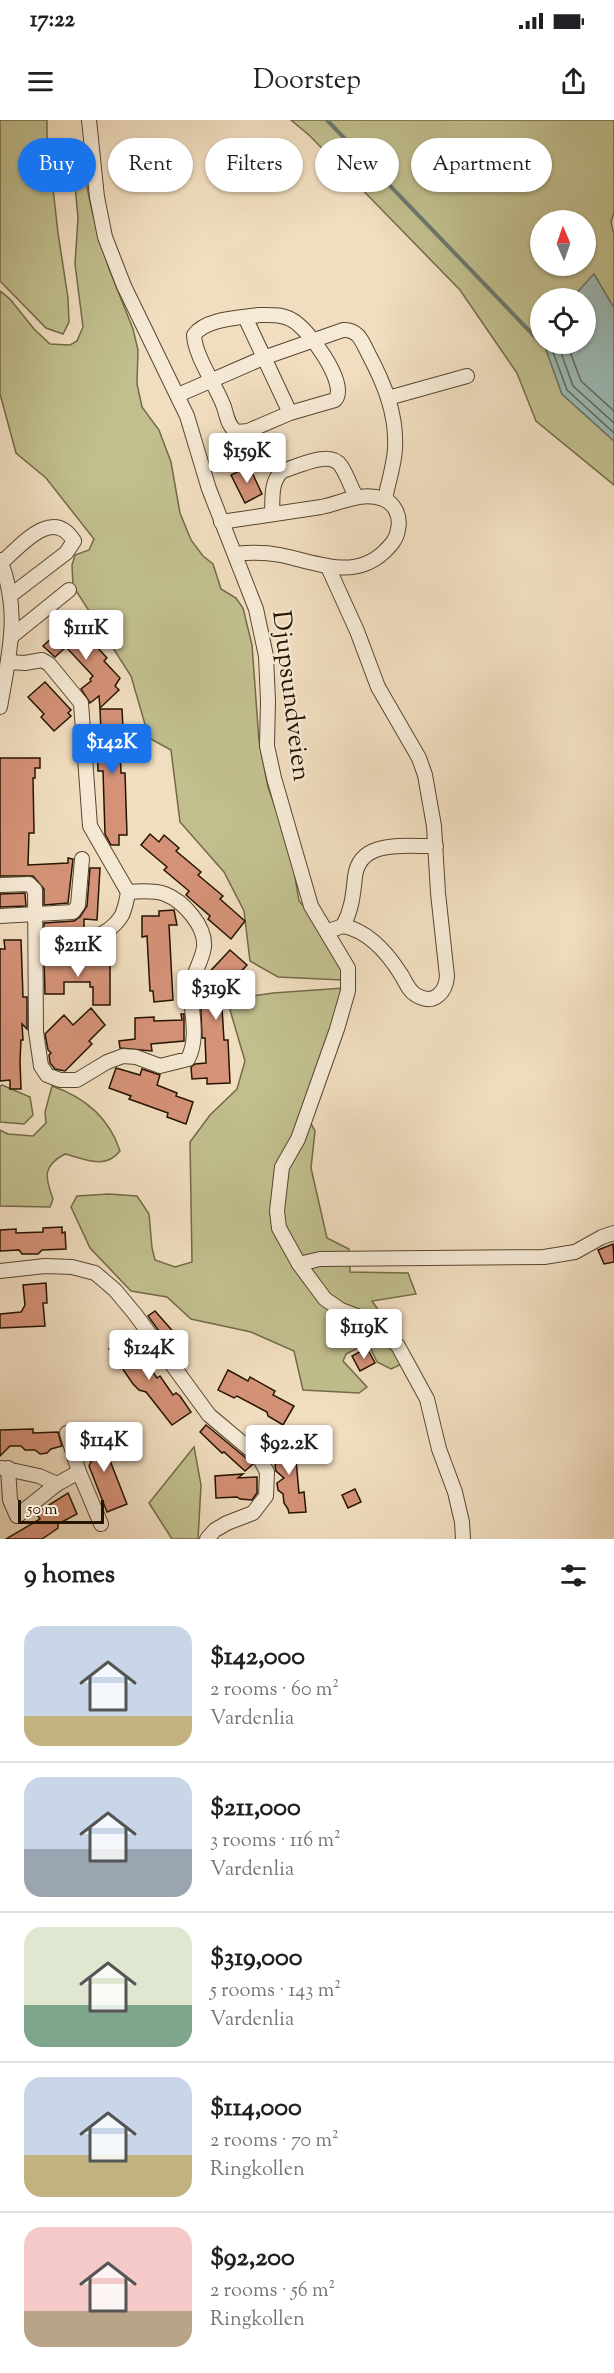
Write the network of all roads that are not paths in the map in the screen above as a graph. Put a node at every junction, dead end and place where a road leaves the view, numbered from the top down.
1 (89, 120) edge
2 (245, 317) junction
3 (314, 340) junction
4 (263, 358) junction
5 (467, 376) dead end
6 (212, 379) junction
7 (178, 395) junction
8 (388, 398) junction
9 (290, 413) junction
10 (356, 497) junction
11 (385, 499) junction
12 (272, 514) junction
13 (221, 522) junction
14 (235, 554) junction
15 (1, 561) edge
16 (328, 567) junction
17 (69, 590) dead end
18 (11, 595) junction
19 (12, 636) junction
20 (8, 662) junction
21 (0, 706) edge
22 (436, 846) junction
23 (82, 860) dead end
24 (0, 885) edge
25 (128, 892) junction
26 (34, 914) junction
27 (0, 916) edge
28 (344, 926) junction
29 (328, 931) junction
30 (37, 945) junction
31 (614, 1233) edge
32 (299, 1264) junction
33 (0, 1271) edge
34 (67, 1433) dead end
35 (4, 1468) edge
36 (79, 1473) junction
37 (57, 1484) junction
38 (101, 1524) dead end
39 (207, 1539) edge
40 (463, 1539) edge

1 - 7 street, Djupsundveien
2 - 3 street
2 - 4 street
2 - 6 street
3 - 4 street
3 - 8 street
3 - 9 street
4 - 6 street
4 - 9 street
5 - 8 street
6 - 7 street
6 - 9 street
7 - 13 street, Djupsundveien
8 - 11 street
10 - 11 street
10 - 12 street
10 - 12 street
11 - 16 street
12 - 13 street
13 - 14 street, Djupsundveien
14 - 16 street
14 - 29 street, Djupsundveien
15 - 18 street
15 - 18 street
16 - 22 street
17 - 19 street
18 - 19 street
19 - 20 street
20 - 21 street
20 - 25 street
22 - 28 street
22 - 28 street
23 - 26 street
24 - 26 street
25 - 30 street
25 - 30 street
26 - 27 street
26 - 30 street
28 - 29 street
29 - 32 street, Djupsundveien
31 - 32 street
32 - 40 street, Djupsundveien
33 - 39 street
34 - 36 street
35 - 37 street
35 - 37 street
36 - 37 street
36 - 38 street

